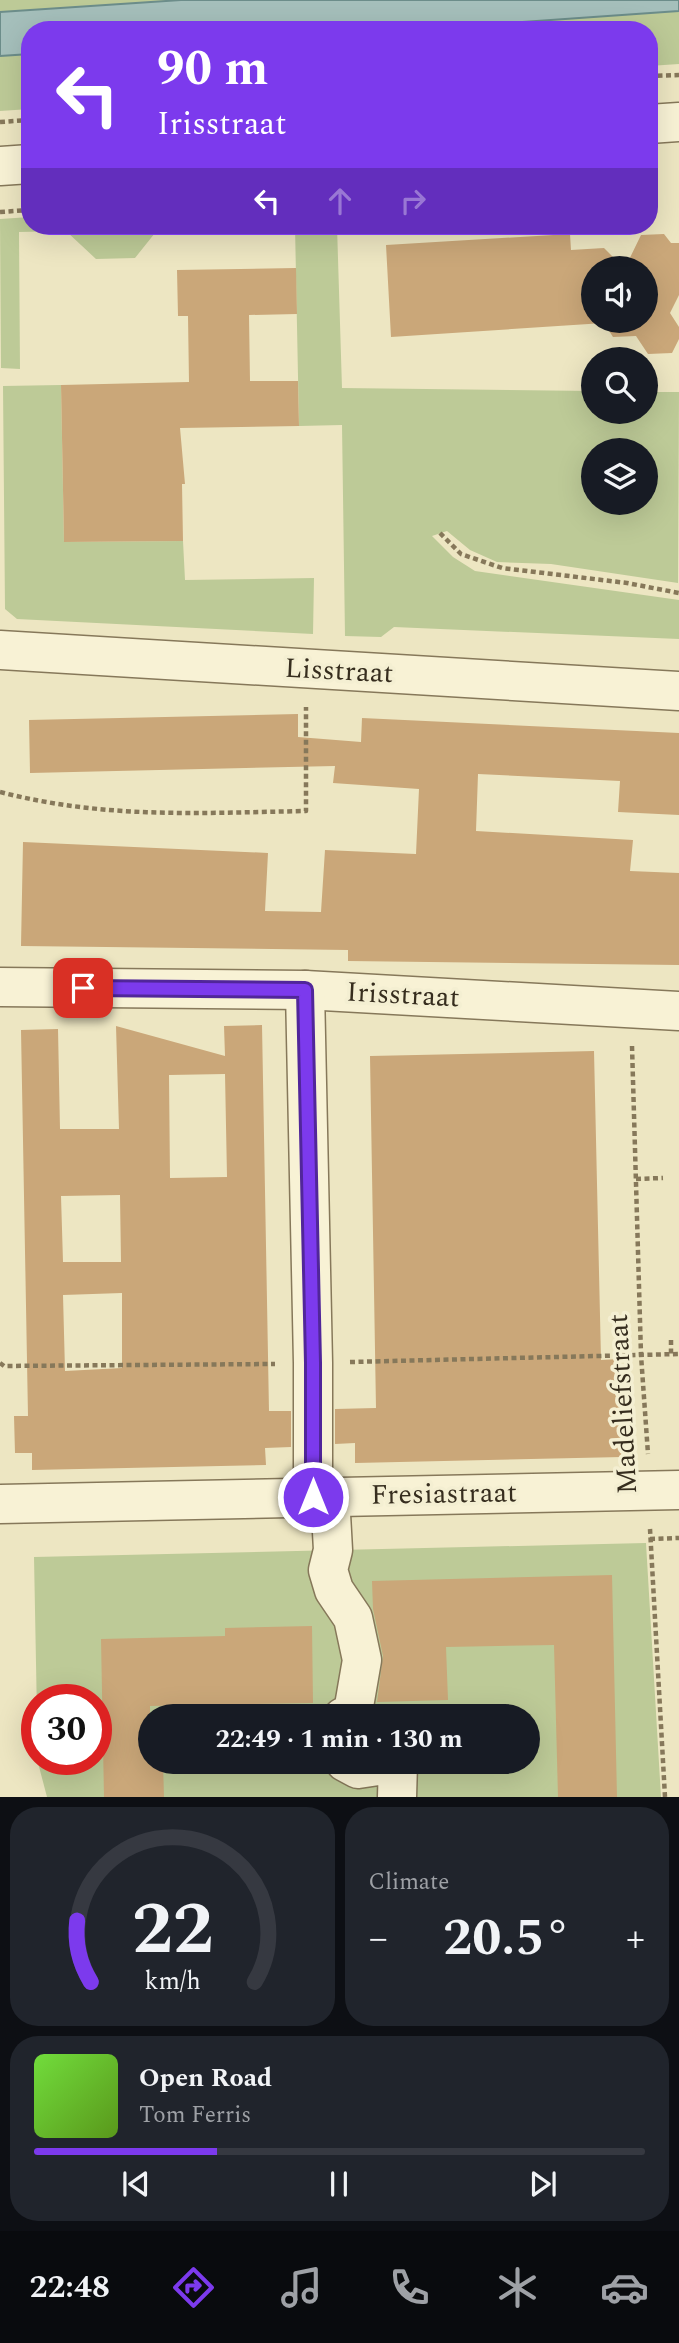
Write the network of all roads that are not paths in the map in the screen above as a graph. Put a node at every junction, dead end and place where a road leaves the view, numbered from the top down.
1 (679, 122) edge
2 (658, 123) edge
3 (21, 165) edge
4 (0, 166) edge
5 (0, 650) edge
6 (679, 691) edge
7 (0, 987) edge
8 (305, 990) junction
9 (679, 1010) edge
10 (664, 1490) edge
11 (321, 1497) junction
12 (0, 1504) edge
13 (354, 1704) edge
14 (398, 1774) edge
15 (397, 1797) edge

1 - 2 street
3 - 4 street
5 - 6 street, Lisstraat
7 - 8 street, Irisstraat
8 - 9 street, Irisstraat
8 - 11 street
10 - 11 street, Fresiastraat
11 - 12 street, Fresiastraat
11 - 13 street
14 - 15 street

